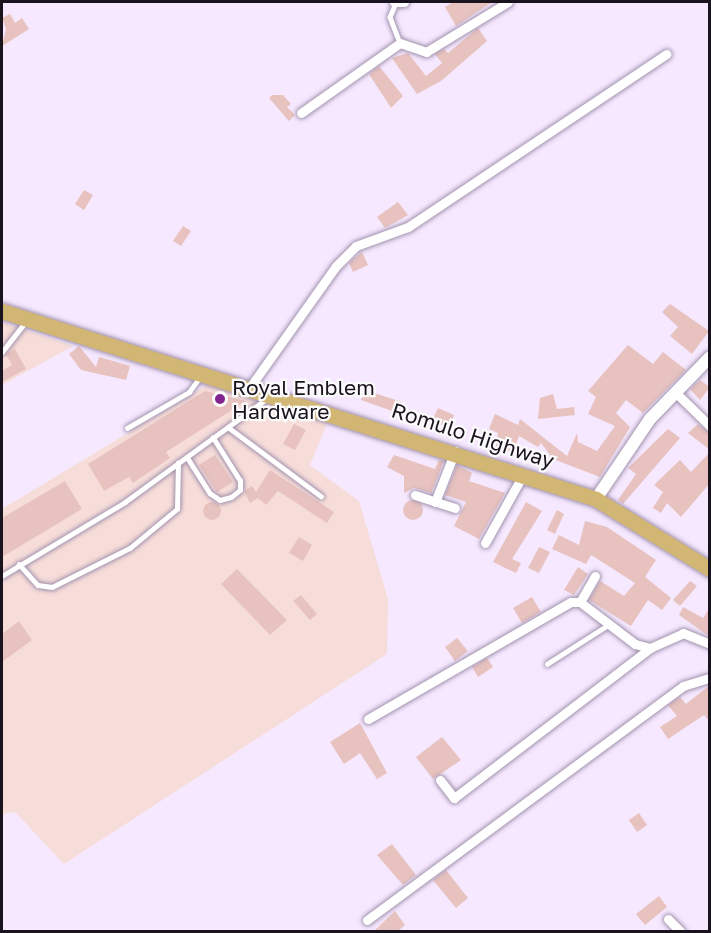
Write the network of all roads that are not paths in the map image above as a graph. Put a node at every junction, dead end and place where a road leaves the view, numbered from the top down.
1 (398, 2) edge
2 (508, 2) edge
3 (399, 43) junction
4 (666, 54) dead end
5 (301, 113) dead end
6 (2, 310) edge
7 (30, 319) junction
8 (2, 352) edge
9 (710, 357) edge
10 (202, 372) junction
11 (250, 387) junction
12 (675, 392) junction
13 (273, 394) junction
14 (710, 426) edge
15 (228, 427) junction
16 (128, 428) dead end
17 (213, 438) junction
18 (455, 451) junction
19 (187, 457) junction
20 (178, 463) junction
21 (524, 472) junction
22 (415, 495) dead end
23 (321, 496) dead end
24 (596, 499) junction
25 (435, 502) junction
26 (455, 508) dead end
27 (485, 543) dead end
28 (19, 564) junction
29 (710, 569) edge
30 (2, 576) edge
31 (596, 576) dead end
32 (580, 602) junction
33 (609, 625) junction
34 (710, 644) edge
35 (650, 648) junction
36 (548, 664) dead end
37 (710, 678) edge
38 (368, 718) dead end
39 (440, 780) dead end
40 (668, 919) dead end
41 (367, 920) dead end
42 (681, 932) edge

1 - 3 lane
2 - 3 street
3 - 5 street
4 - 11 street
6 - 7 highway, Romulo Highway
7 - 8 lane
7 - 10 highway, Romulo Highway
9 - 12 street
10 - 11 highway, Romulo Highway
10 - 16 lane
11 - 13 highway, Romulo Highway
12 - 14 street
12 - 24 street
13 - 15 lane
13 - 18 highway, Romulo Highway
15 - 17 lane
15 - 23 lane
17 - 19 lane
17 - 19 lane
18 - 21 highway, Romulo Highway
18 - 25 street
19 - 20 lane
20 - 28 lane
20 - 28 lane
21 - 24 highway, Romulo Highway
21 - 27 street
22 - 25 street
24 - 29 highway, Romulo Highway
25 - 26 street
28 - 30 lane
31 - 32 street
32 - 33 street
32 - 38 street
33 - 35 street
33 - 36 lane
34 - 35 street
35 - 39 street
37 - 41 street
40 - 42 street

